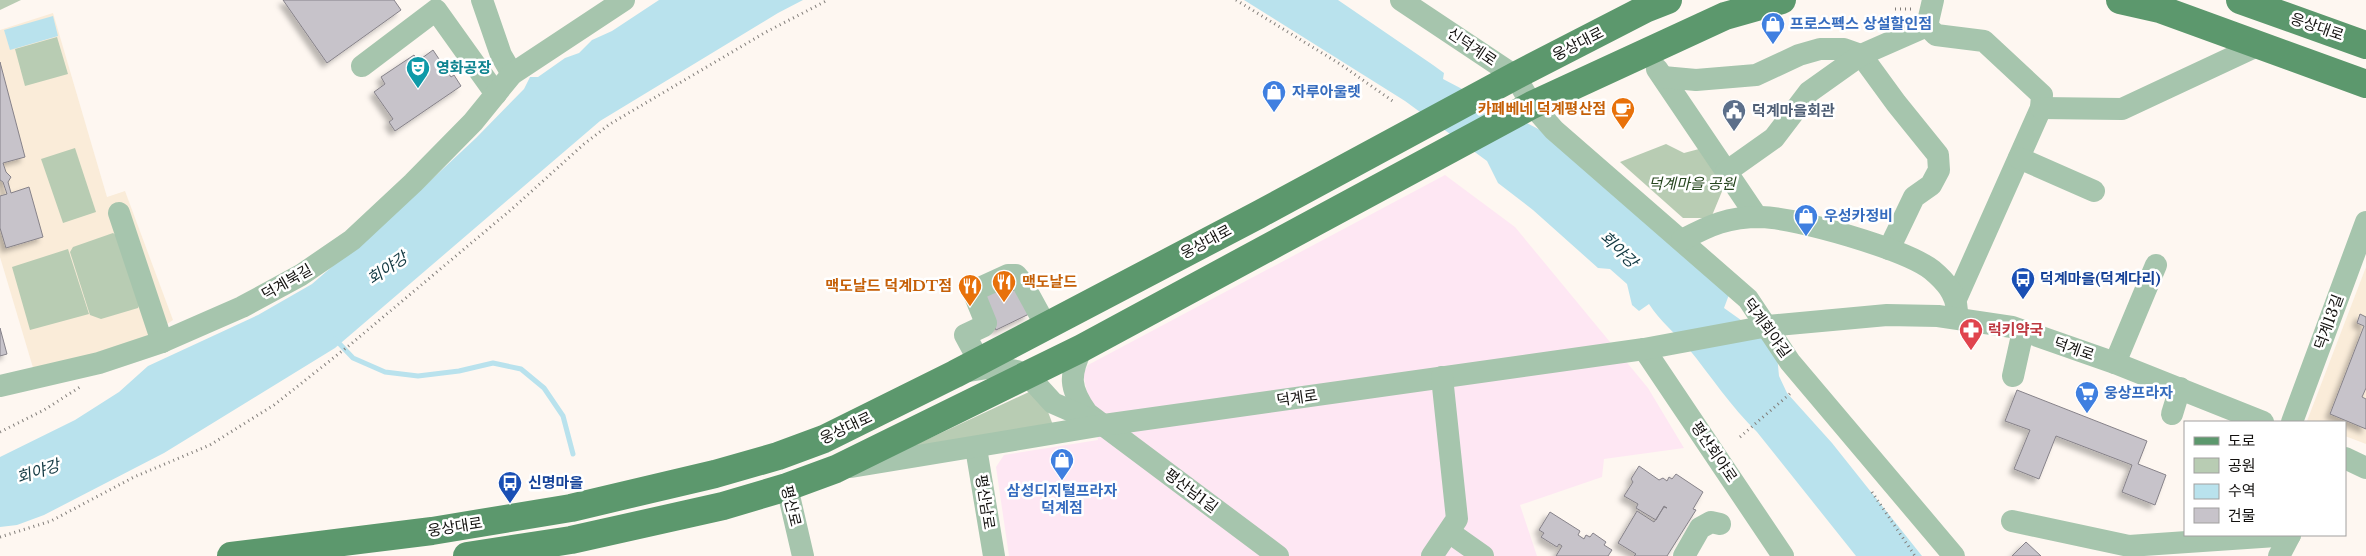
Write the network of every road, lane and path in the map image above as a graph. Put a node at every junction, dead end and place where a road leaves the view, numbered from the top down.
1 (482, 0) edge
2 (624, 0) edge
3 (828, 0) edge
4 (1236, 0) edge
5 (1402, 0) edge
6 (1668, 0) edge
7 (1782, 0) edge
8 (1933, 0) edge
9 (2120, 0) edge
10 (2240, 0) edge
11 (1927, 26) junction
12 (2259, 45) junction
13 (2366, 45) edge
14 (1646, 52) junction
15 (1861, 55) junction
16 (362, 66) dead end
17 (512, 74) junction
18 (1514, 76) junction
19 (1663, 77) junction
20 (2366, 84) edge
21 (496, 94) junction
22 (1394, 102) dead end
23 (1526, 108) junction
24 (2042, 108) junction
25 (2019, 158) junction
26 (1726, 172) junction
27 (2094, 190) dead end
28 (119, 213) dead end
29 (1757, 217) junction
30 (2366, 222) edge
31 (1682, 240) junction
32 (1889, 249) junction
33 (2156, 265) dead end
34 (1957, 309) junction
35 (1046, 326) junction
36 (1762, 327) junction
37 (2023, 331) junction
38 (162, 342) junction
39 (1082, 348) junction
40 (1650, 348) junction
41 (979, 361) junction
42 (2115, 363) junction
43 (99, 364) junction
44 (955, 374) junction
45 (1028, 376) junction
46 (2013, 376) dead end
47 (1442, 377) junction
48 (0, 386) edge
49 (2180, 388) junction
50 (1790, 394) dead end
51 (2172, 414) dead end
52 (2261, 421) edge
53 (2292, 421) edge
54 (1104, 425) junction
55 (0, 432) edge
56 (1740, 437) dead end
57 (976, 448) junction
58 (778, 456) junction
59 (2346, 458) edge
60 (2366, 468) edge
61 (836, 469) junction
62 (787, 487) junction
63 (2012, 521) dead end
64 (1720, 524) dead end
65 (1449, 532) junction
66 (2275, 536) edge
67 (2290, 536) edge
68 (0, 537) edge
69 (231, 556) edge
70 (467, 556) edge
71 (804, 556) edge
72 (994, 556) edge
73 (1278, 556) edge
74 (1432, 556) edge
75 (1483, 556) edge
76 (1684, 556) edge
77 (1783, 556) edge
78 (1954, 556) edge
79 (2280, 556) edge

1 - 17 street
2 - 17 street, 덕계북길
3 - 68 path
4 - 22 path
5 - 18 street, 신덕계로
6 - 18 main road, 웅상대로
7 - 14 main road, 웅상대로
8 - 11 street
9 - 12 main road
10 - 13 main road, 웅상대로
11 - 15 street
11 - 24 street
12 - 20 main road
12 - 24 street
14 - 19 street
14 - 23 main road, 웅상대로
15 - 19 street
15 - 26 street
15 - 32 street
16 - 21 street
17 - 21 street, 덕계북길
18 - 23 street, 신덕계로
18 - 35 main road, 웅상대로
19 - 26 street
21 - 38 street, 덕계북길
23 - 31 street, 덕계회야길
23 - 39 main road, 웅상대로
24 - 25 street
25 - 27 street
25 - 34 street
26 - 29 street
28 - 38 street
29 - 31 street
29 - 32 street
30 - 53 street, 덕계13길
31 - 36 street, 덕계회야길
32 - 34 street
33 - 42 street
34 - 36 street, 덕계로
34 - 37 street, 덕계로
35 - 41 main road, 웅상대로
35 - 41 street
36 - 40 street, 덕계로
36 - 78 street, 덕계회야길
37 - 42 street, 덕계로
37 - 46 street
38 - 43 street, 덕계북길
39 - 45 main road, 웅상대로
39 - 54 street
40 - 47 street, 덕계로
40 - 77 street, 평산회야로
41 - 44 main road, 웅상대로
42 - 49 street, 덕계로
43 - 48 street, 덕계북길
43 - 55 path
44 - 45 street
44 - 58 main road, 웅상대로
45 - 54 street
45 - 61 main road, 웅상대로
47 - 54 street, 덕계로
47 - 65 street
49 - 51 street
49 - 52 street, 덕계로
50 - 56 path
54 - 57 street, 덕계로
54 - 73 street, 평산남1길
57 - 61 street, 덕계로
57 - 72 street, 평산남로
58 - 62 main road, 평산로
58 - 69 main road, 웅상대로
59 - 60 street
61 - 62 main road, 웅상대로
62 - 70 main road, 웅상대로
62 - 71 street, 평산로
63 - 66 street
64 - 76 street
65 - 74 street
65 - 75 street
67 - 79 street

